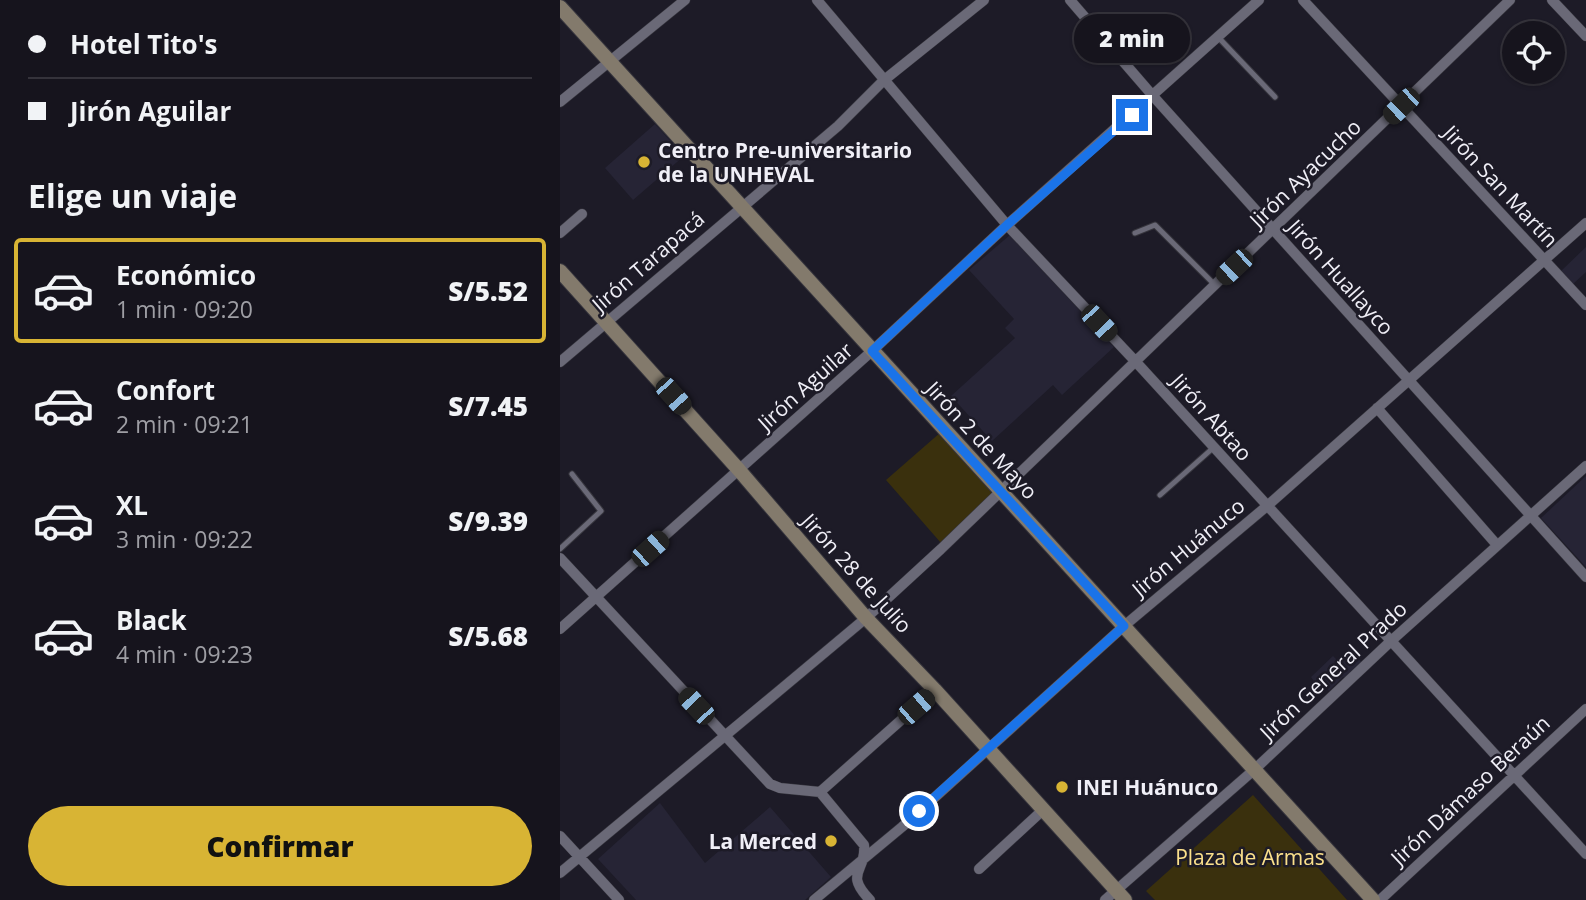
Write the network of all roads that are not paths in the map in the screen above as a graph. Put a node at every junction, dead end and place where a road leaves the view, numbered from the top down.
1 (685, 0) edge
2 (817, 0) edge
3 (984, 0) edge
4 (1070, 0) edge
5 (1259, 0) edge
6 (1303, 0) edge
7 (1510, 0) edge
8 (1552, 0) edge
9 (560, 7) edge
10 (1586, 36) edge
11 (1218, 37) junction
12 (608, 62) junction
13 (883, 81) junction
14 (1153, 96) junction
15 (1275, 97) dead end
16 (560, 102) edge
17 (1401, 106) junction
18 (741, 207) junction
19 (582, 214) dead end
20 (1586, 223) edge
21 (1007, 225) junction
22 (1273, 230) junction
23 (560, 233) edge
24 (1135, 233) dead end
25 (1543, 260) junction
26 (560, 271) edge
27 (1215, 285) junction
28 (1586, 306) edge
29 (607, 322) junction
30 (872, 351) junction
31 (560, 362) edge
32 (1136, 362) junction
33 (1409, 380) junction
34 (1377, 408) junction
35 (1213, 448) junction
36 (1586, 466) edge
37 (739, 470) junction
38 (572, 474) dead end
39 (1002, 492) junction
40 (1160, 495) dead end
41 (1267, 506) junction
42 (1529, 517) junction
43 (1497, 545) junction
44 (560, 549) edge
45 (560, 558) edge
46 (1586, 577) edge
47 (596, 598) junction
48 (866, 618) junction
49 (1124, 626) junction
50 (560, 629) edge
51 (1391, 641) junction
52 (935, 690) junction
53 (1586, 709) edge
54 (725, 737) junction
55 (989, 749) junction
56 (1255, 769) junction
57 (1514, 774) junction
58 (820, 792) junction
59 (1045, 810) junction
60 (560, 836) edge
61 (1586, 854) edge
62 (579, 858) junction
63 (861, 860) junction
64 (979, 869) dead end
65 (560, 873) edge
66 (1116, 897) edge
67 (619, 900) edge
68 (814, 900) edge
69 (870, 900) edge
70 (1373, 900) edge
71 (1380, 900) edge

1 - 12 street
2 - 13 street, Jirón Abtao
3 - 13 street, Jirón Tarapacá
4 - 14 street, Jirón Huallayco
5 - 11 street, Jirón Aguilar
6 - 17 street, Jirón San Martín
7 - 17 street, Jirón Ayacucho
8 - 10 street
9 - 12 street, Jirón 2 de Mayo
11 - 14 street, Jirón Aguilar
11 - 15 lane
12 - 16 street
12 - 18 street, Jirón 2 de Mayo
13 - 18 street, Jirón Tarapacá
13 - 21 street, Jirón Abtao
14 - 21 street, Jirón Aguilar
14 - 22 street, Jirón Huallayco
17 - 22 street, Jirón Ayacucho
17 - 25 street, Jirón San Martín
18 - 29 street, Jirón Tarapacá
18 - 30 street, Jirón 2 de Mayo
19 - 23 street
20 - 25 street, Jirón Huánuco
21 - 30 street, Jirón Aguilar
21 - 32 street, Jirón Abtao
22 - 27 street, Jirón Ayacucho
22 - 33 street, Jirón Huallayco
24 - 27 lane
25 - 28 street, Jirón San Martín
25 - 33 street, Jirón Huánuco
26 - 29 street, Jirón 28 de Julio
27 - 32 street, Jirón Ayacucho
29 - 31 street, Jirón Tarapacá
29 - 37 street, Jirón 28 de Julio
30 - 37 street, Jirón Aguilar
30 - 39 street, Jirón 2 de Mayo
32 - 35 street, Jirón Abtao
32 - 39 street, Jirón Ayacucho
33 - 34 street, Jirón Huánuco
33 - 42 street, Jirón Huallayco
34 - 41 street, Jirón Huánuco
34 - 43 street
35 - 40 lane
35 - 41 street, Jirón Abtao
36 - 42 street, Jirón General Prado
37 - 47 street, Jirón Aguilar
37 - 48 street, Jirón 28 de Julio
38 - 44 lane
39 - 48 street, Jirón Ayacucho
39 - 49 street, Jirón 2 de Mayo
41 - 49 street, Jirón Huánuco
41 - 51 street, Jirón Abtao
42 - 43 street, Jirón General Prado
42 - 46 street, Jirón Huallayco
43 - 51 street, Jirón General Prado
45 - 47 street
47 - 50 street, Jirón Aguilar
47 - 54 street
48 - 52 street, Jirón 28 de Julio
48 - 54 street, Jirón Ayacucho
49 - 55 street, Jirón Huánuco
49 - 56 street, Jirón 2 de Mayo
51 - 56 street, Jirón General Prado
51 - 57 street, Jirón Abtao
52 - 55 street, Jirón 28 de Julio
52 - 58 street
53 - 57 street, Jirón Dámaso Beraún
54 - 58 street
54 - 62 street, Jirón Ayacucho
55 - 59 street, Jirón 28 de Julio
55 - 63 street, Jirón Huánuco
56 - 66 street, Jirón General Prado
56 - 70 street, Jirón 2 de Mayo
57 - 61 street, Jirón Abtao
57 - 71 street, Jirón Dámaso Beraún
58 - 63 street
59 - 64 street
59 - 66 street, Jirón 28 de Julio
60 - 62 street
62 - 65 street, Jirón Ayacucho
62 - 67 street
63 - 68 street, Jirón Huánuco
63 - 69 street

